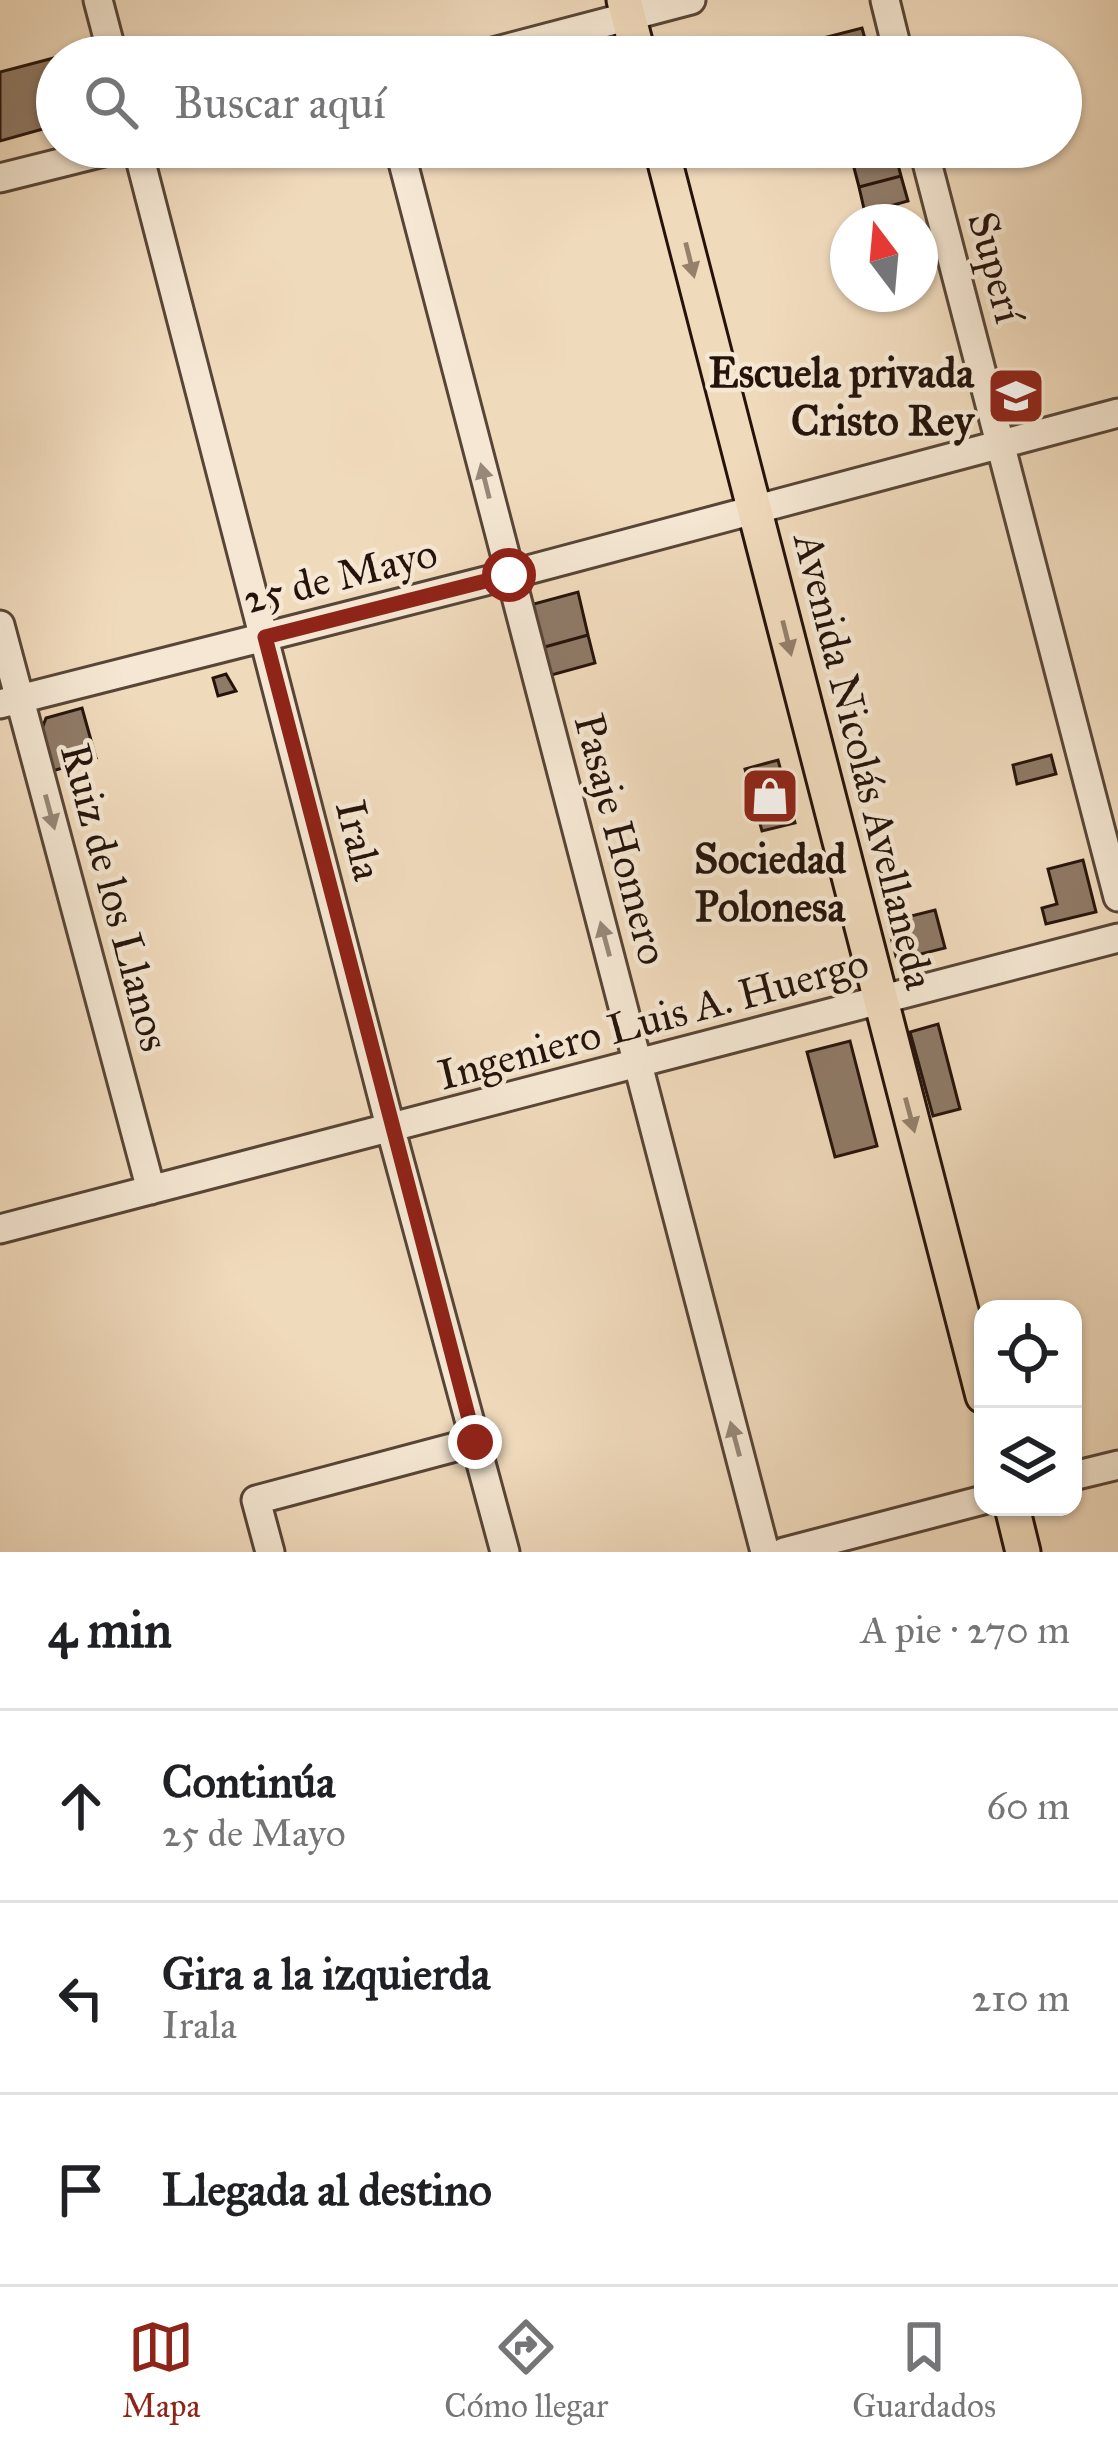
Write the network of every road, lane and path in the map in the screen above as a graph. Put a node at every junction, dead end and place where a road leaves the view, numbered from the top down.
1 (98, 0) edge
2 (692, 0) edge
3 (885, 0) edge
4 (626, 8) edge
5 (107, 36) edge
6 (539, 36) edge
7 (894, 36) edge
8 (40, 168) edge
9 (142, 168) edge
10 (404, 168) edge
11 (667, 168) edge
12 (928, 168) edge
13 (0, 178) edge
14 (1118, 413) edge
15 (1000, 444) junction
16 (754, 508) junction
17 (509, 575) junction
18 (0, 625) edge
19 (265, 637) junction
20 (10, 702) edge
21 (1118, 897) edge
22 (1118, 938) edge
23 (881, 1002) junction
24 (639, 1066) junction
25 (391, 1130) junction
26 (151, 1190) junction
27 (0, 1229) edge
28 (974, 1361) edge
29 (475, 1442) junction
30 (1118, 1465) edge
31 (1082, 1475) edge
32 (974, 1502) edge
33 (1014, 1516) edge
34 (270, 1552) edge
35 (505, 1552) edge
36 (764, 1552) edge
37 (784, 1552) edge
38 (1023, 1552) edge

1 - 5 street
2 - 4 street
3 - 7 street
4 - 6 street
8 - 13 street
9 - 19 street, Irala
17 -> 10 street, Pasaje Homero
11 -> 16 main road, Avenida Nicolás Avellaneda
12 - 15 street, Superí
14 - 15 street, 25 de Mayo
15 - 16 street, 25 de Mayo
15 - 21 street, Superí
16 - 17 street, 25 de Mayo
16 -> 23 main road, Avenida Nicolás Avellaneda
17 - 19 street, 25 de Mayo
24 -> 17 street, Pasaje Homero
18 - 20 street, Ruiz de los Llanos
19 - 20 street, 25 de Mayo
19 - 25 street, Irala
20 -> 26 street, Ruiz de los Llanos
22 - 23 street, Ingeniero Luis A. Huergo
23 - 24 street, Ingeniero Luis A. Huergo
23 -> 28 main road, Avenida Nicolás Avellaneda
24 - 25 street, Ingeniero Luis A. Huergo
36 -> 24 street, Pasaje Homero
25 - 26 street, Ingeniero Luis A. Huergo
25 - 29 street, Irala
26 - 27 street, Ingeniero Luis A. Huergo
29 - 34 street
29 - 35 street, Irala
30 - 31 street
32 - 37 street
33 - 38 main road

